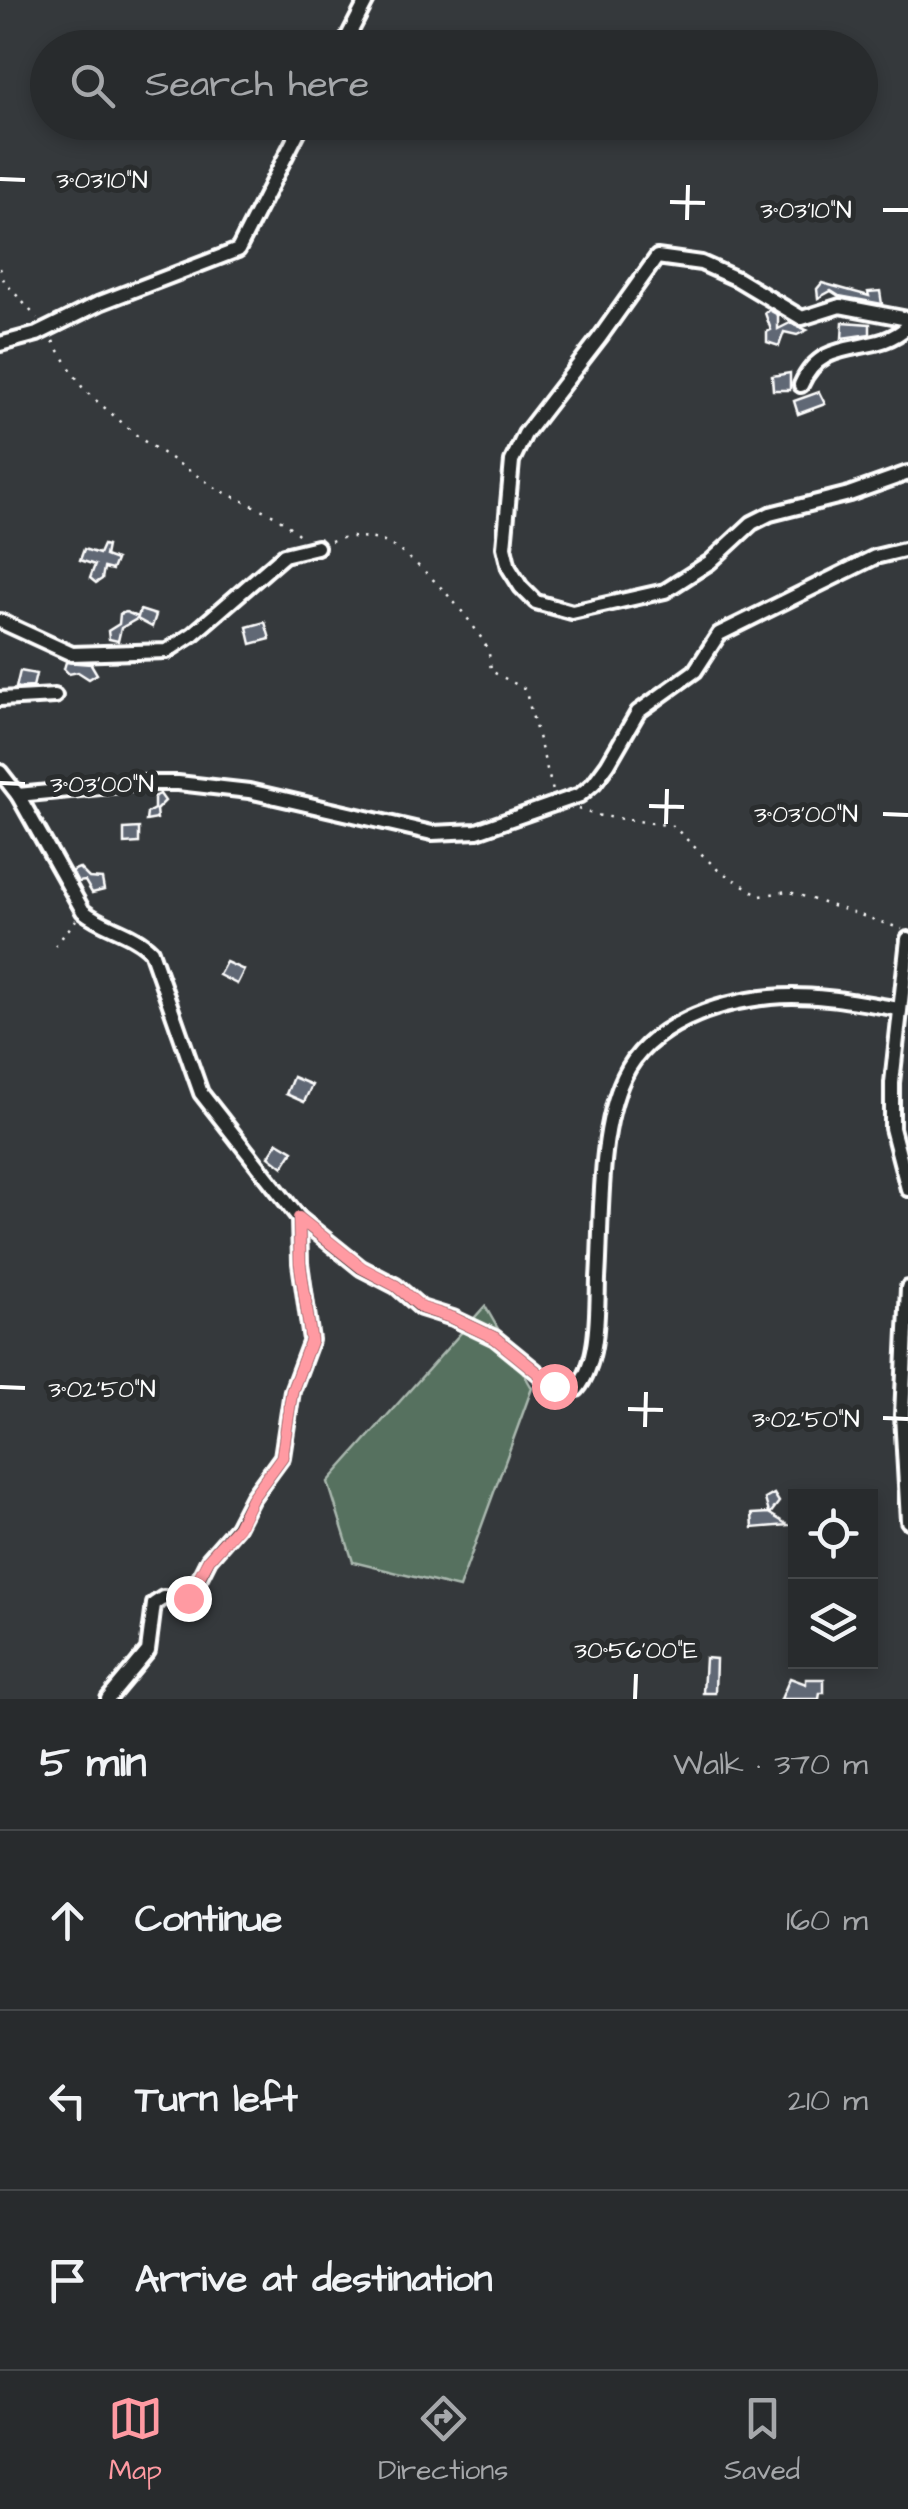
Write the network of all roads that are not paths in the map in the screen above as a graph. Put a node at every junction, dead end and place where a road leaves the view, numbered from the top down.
1 (367, 0) edge
2 (351, 30) edge
3 (294, 140) edge
4 (908, 322) edge
5 (0, 344) edge
6 (800, 386) dead end
7 (908, 472) edge
8 (317, 547) road end
9 (908, 550) edge
10 (0, 621) edge
11 (55, 696) dead end
12 (0, 699) edge
13 (0, 772) edge
14 (18, 795) junction
15 (908, 939) edge
16 (899, 1009) junction
17 (908, 1189) edge
18 (299, 1218) junction
19 (908, 1288) edge
20 (908, 1521) edge
21 (108, 1699) edge

1 - 2 street
3 - 5 street
4 - 6 street
4 - 7 street
8 - 10 street
9 - 14 street
11 - 12 street
13 - 14 street
14 - 18 street
15 - 16 street
16 - 17 street
16 - 18 street
18 - 21 street
19 - 20 street

